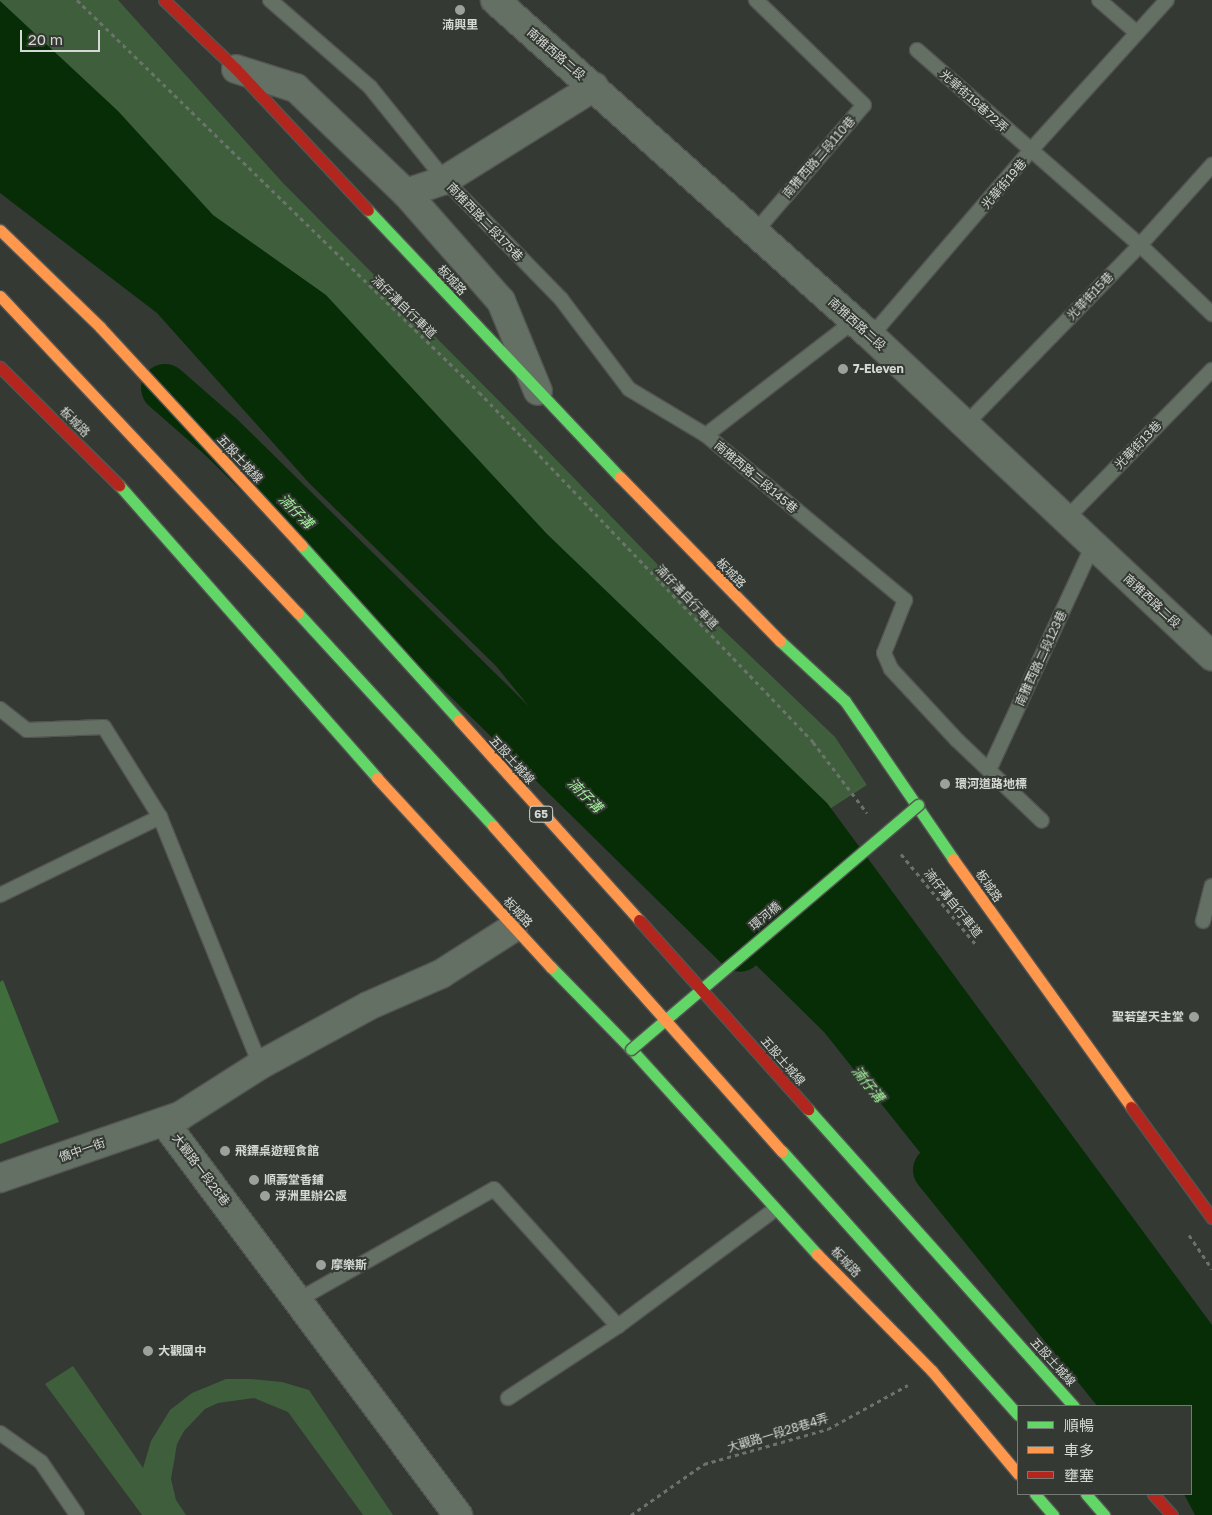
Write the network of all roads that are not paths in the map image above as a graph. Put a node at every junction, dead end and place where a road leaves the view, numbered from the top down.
1 (164, 0) edge
2 (270, 0) edge
3 (495, 0) edge
4 (756, 0) edge
5 (1099, 0) edge
6 (1168, 0) edge
7 (1136, 33) junction
8 (917, 50) dead end
9 (236, 69) junction
10 (594, 88) junction
11 (1032, 152) junction
12 (1212, 165) edge
13 (445, 180) junction
14 (406, 193) junction
15 (0, 230) edge
16 (755, 232) junction
17 (1140, 244) junction
18 (0, 296) edge
19 (1212, 314) edge
20 (863, 328) junction
21 (0, 367) edge
22 (1212, 370) edge
23 (540, 394) junction
24 (965, 425) junction
25 (706, 435) junction
26 (1065, 520) junction
27 (1093, 545) junction
28 (1212, 656) edge
29 (0, 709) edge
30 (989, 770) junction
31 (918, 805) junction
32 (160, 817) junction
33 (1042, 821) dead end
34 (1212, 886) edge
35 (0, 895) edge
36 (1203, 921) dead end
37 (513, 928) junction
38 (631, 1048) junction
39 (260, 1065) junction
40 (164, 1122) junction
41 (0, 1178) edge
42 (774, 1210) junction
43 (1212, 1218) edge
44 (298, 1300) junction
45 (618, 1326) junction
46 (508, 1398) dead end
47 (1073, 1405) edge
48 (1017, 1414) edge
49 (0, 1433) edge
50 (1017, 1473) edge
51 (1036, 1495) edge
52 (1087, 1495) edge
53 (1154, 1495) edge
54 (77, 1515) edge
55 (458, 1515) edge
56 (1053, 1515) edge
57 (1104, 1515) edge
58 (1172, 1515) edge

1 - 9 main road, 板城路
2 - 13 lane, 南雅西路二段175巷
3 - 10 street, 南雅西路二段
4 - 16 lane, 南雅西路二段110巷
5 - 7 lane
6 - 7 lane, 光華街19巷
7 - 11 lane, 光華街19巷
8 - 11 lane, 光華街19巷72弄
9 - 14 street
9 - 23 main road, 板城路
10 - 13 street
10 - 16 street, 南雅西路二段
11 - 17 lane, 光華街19巷72弄
11 - 20 lane, 光華街19巷
12 - 17 lane, 光華街15巷
13 - 14 street
13 - 25 lane, 南雅西路二段175巷
14 - 23 street
15 - 47 main road, 五股土城線 / 65, bridge
16 - 20 street, 南雅西路二段
17 - 19 lane, 光華街19巷72弄
17 - 24 lane, 光華街15巷
18 - 48 main road, bridge
20 - 24 street, 南雅西路二段
20 - 25 lane, 南雅西路二段145巷
21 - 37 main road, 板城路
22 - 26 lane, 光華街13巷
23 - 31 main road, 板城路
24 - 26 street, 南雅西路二段
25 - 30 lane, 南雅西路二段145巷
26 - 27 street, 南雅西路二段
27 - 28 street, 南雅西路二段
27 - 30 lane, 南雅西路二段123巷
29 - 32 lane
30 - 33 lane
31 - 38 main road, 環河橋, bridge
31 - 43 main road, 板城路
32 - 35 lane
32 - 39 lane
34 - 36 lane
37 - 38 main road, 板城路
37 - 39 street, 大觀路一段28巷
38 - 42 main road, 板城路
39 - 40 street, 大觀路一段28巷
40 - 41 street, 僑中一街
40 - 44 street, 大觀路一段28巷
42 - 45 lane
42 - 50 main road, 板城路
44 - 45 lane
44 - 55 street, 大觀路一段28巷
45 - 46 lane
49 - 54 lane
51 - 56 main road
52 - 57 main road
53 - 58 main road

